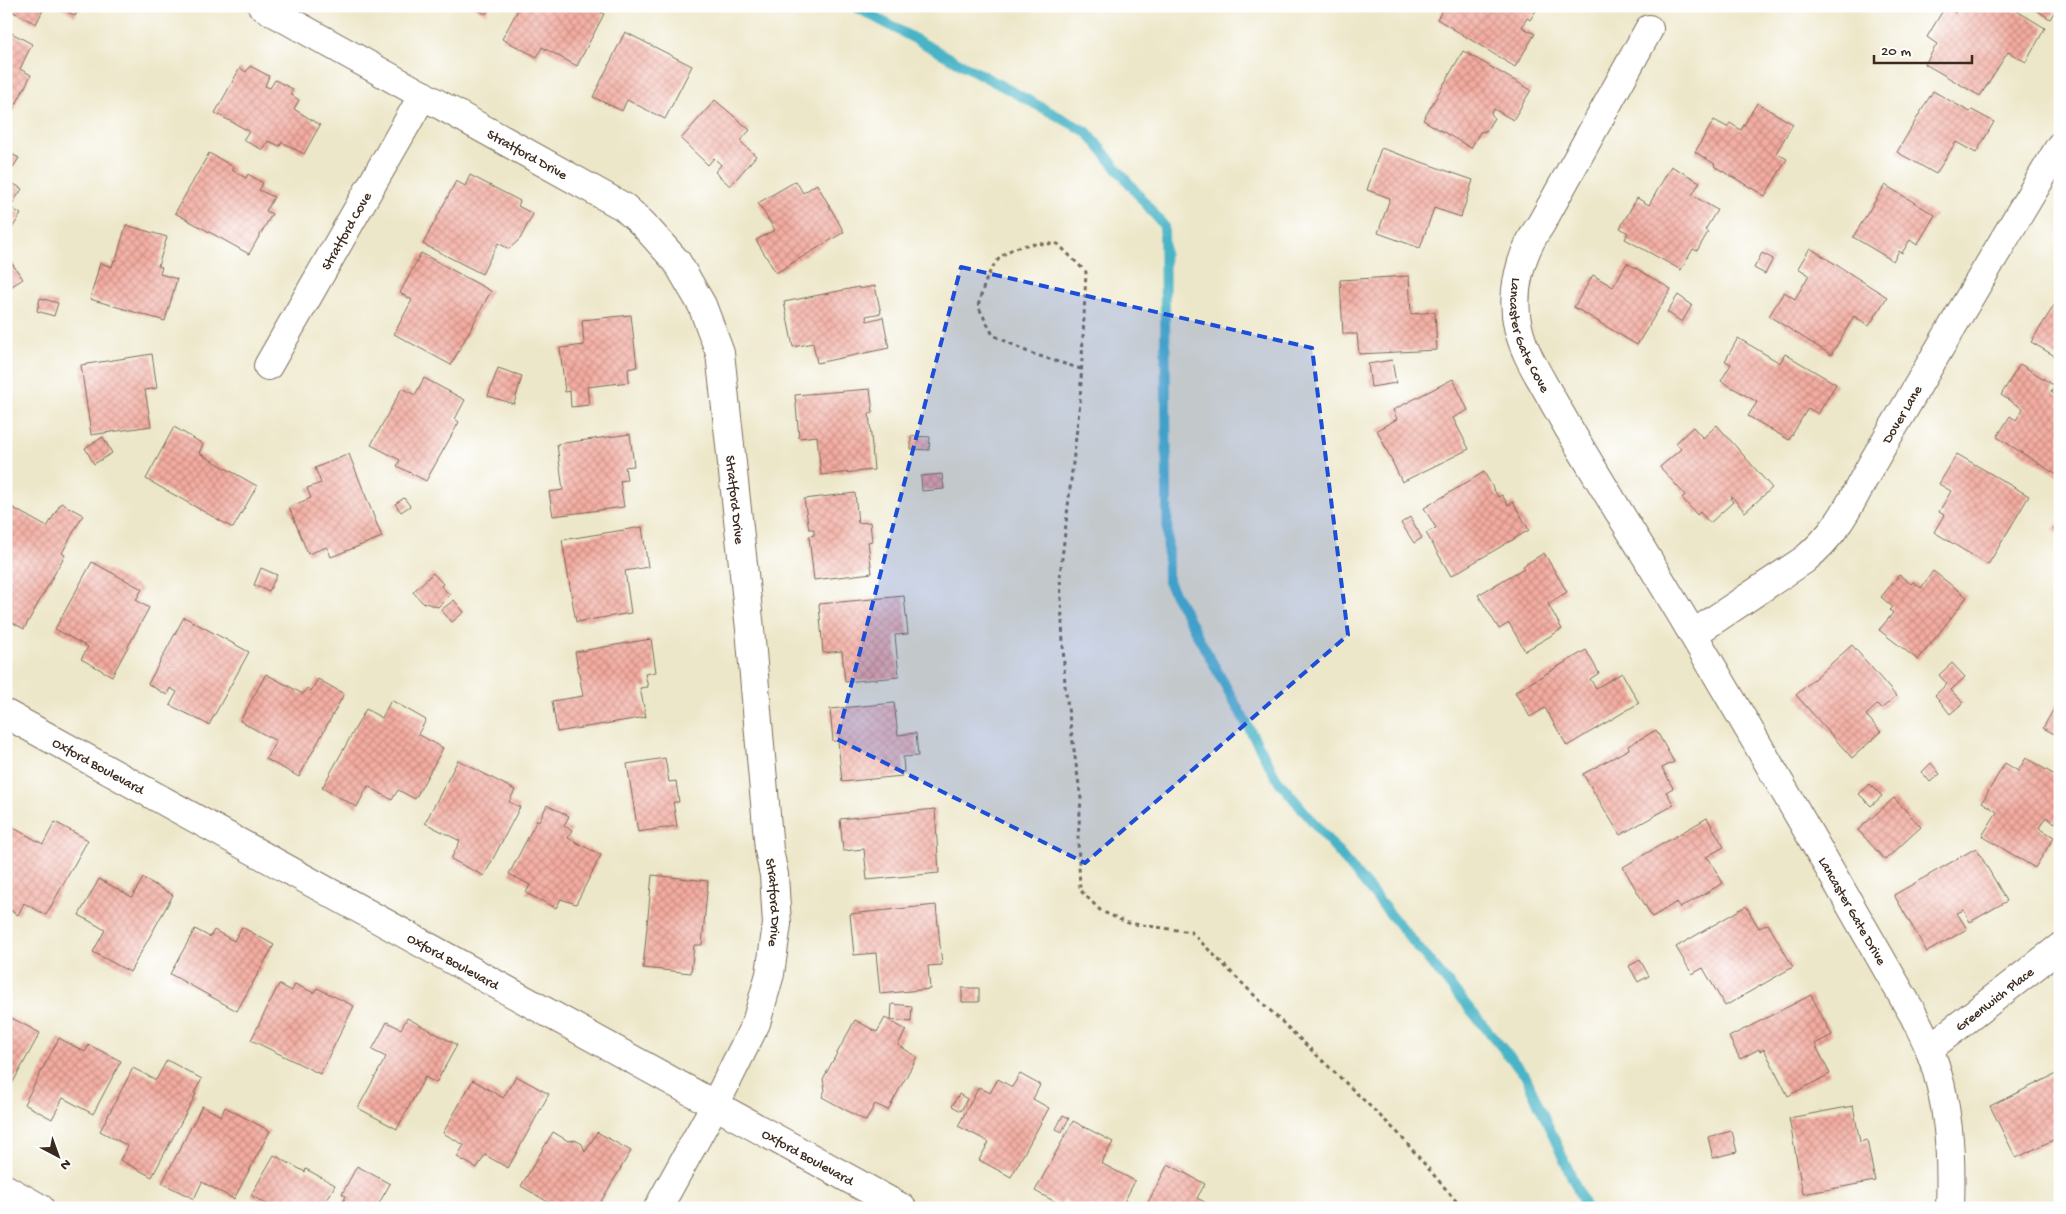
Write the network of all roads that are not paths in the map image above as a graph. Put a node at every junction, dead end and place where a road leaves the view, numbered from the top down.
1 (262, 6) edge
2 (1649, 29) dead end
3 (422, 95) junction
4 (2060, 146) edge
5 (268, 366) dead end
6 (1693, 634) junction
7 (6, 714) edge
8 (2060, 948) edge
9 (1930, 1048) junction
10 (716, 1105) junction
11 (6, 1189) edge
12 (40, 1208) edge
13 (658, 1208) edge
14 (902, 1208) edge
15 (1950, 1208) edge

1 - 3 street, Stratford Drive
2 - 6 street, Lancaster Gate Cove
3 - 5 street, Stratford Cove
3 - 10 street, Stratford Drive
4 - 6 street, Dover Lane
6 - 9 street, Lancaster Gate Drive
7 - 10 street, Oxford Boulevard
8 - 9 street, Greenwich Place
9 - 15 street, Lancaster Gate Drive
10 - 13 street, Stratford Drive
10 - 14 street, Oxford Boulevard
11 - 12 street

